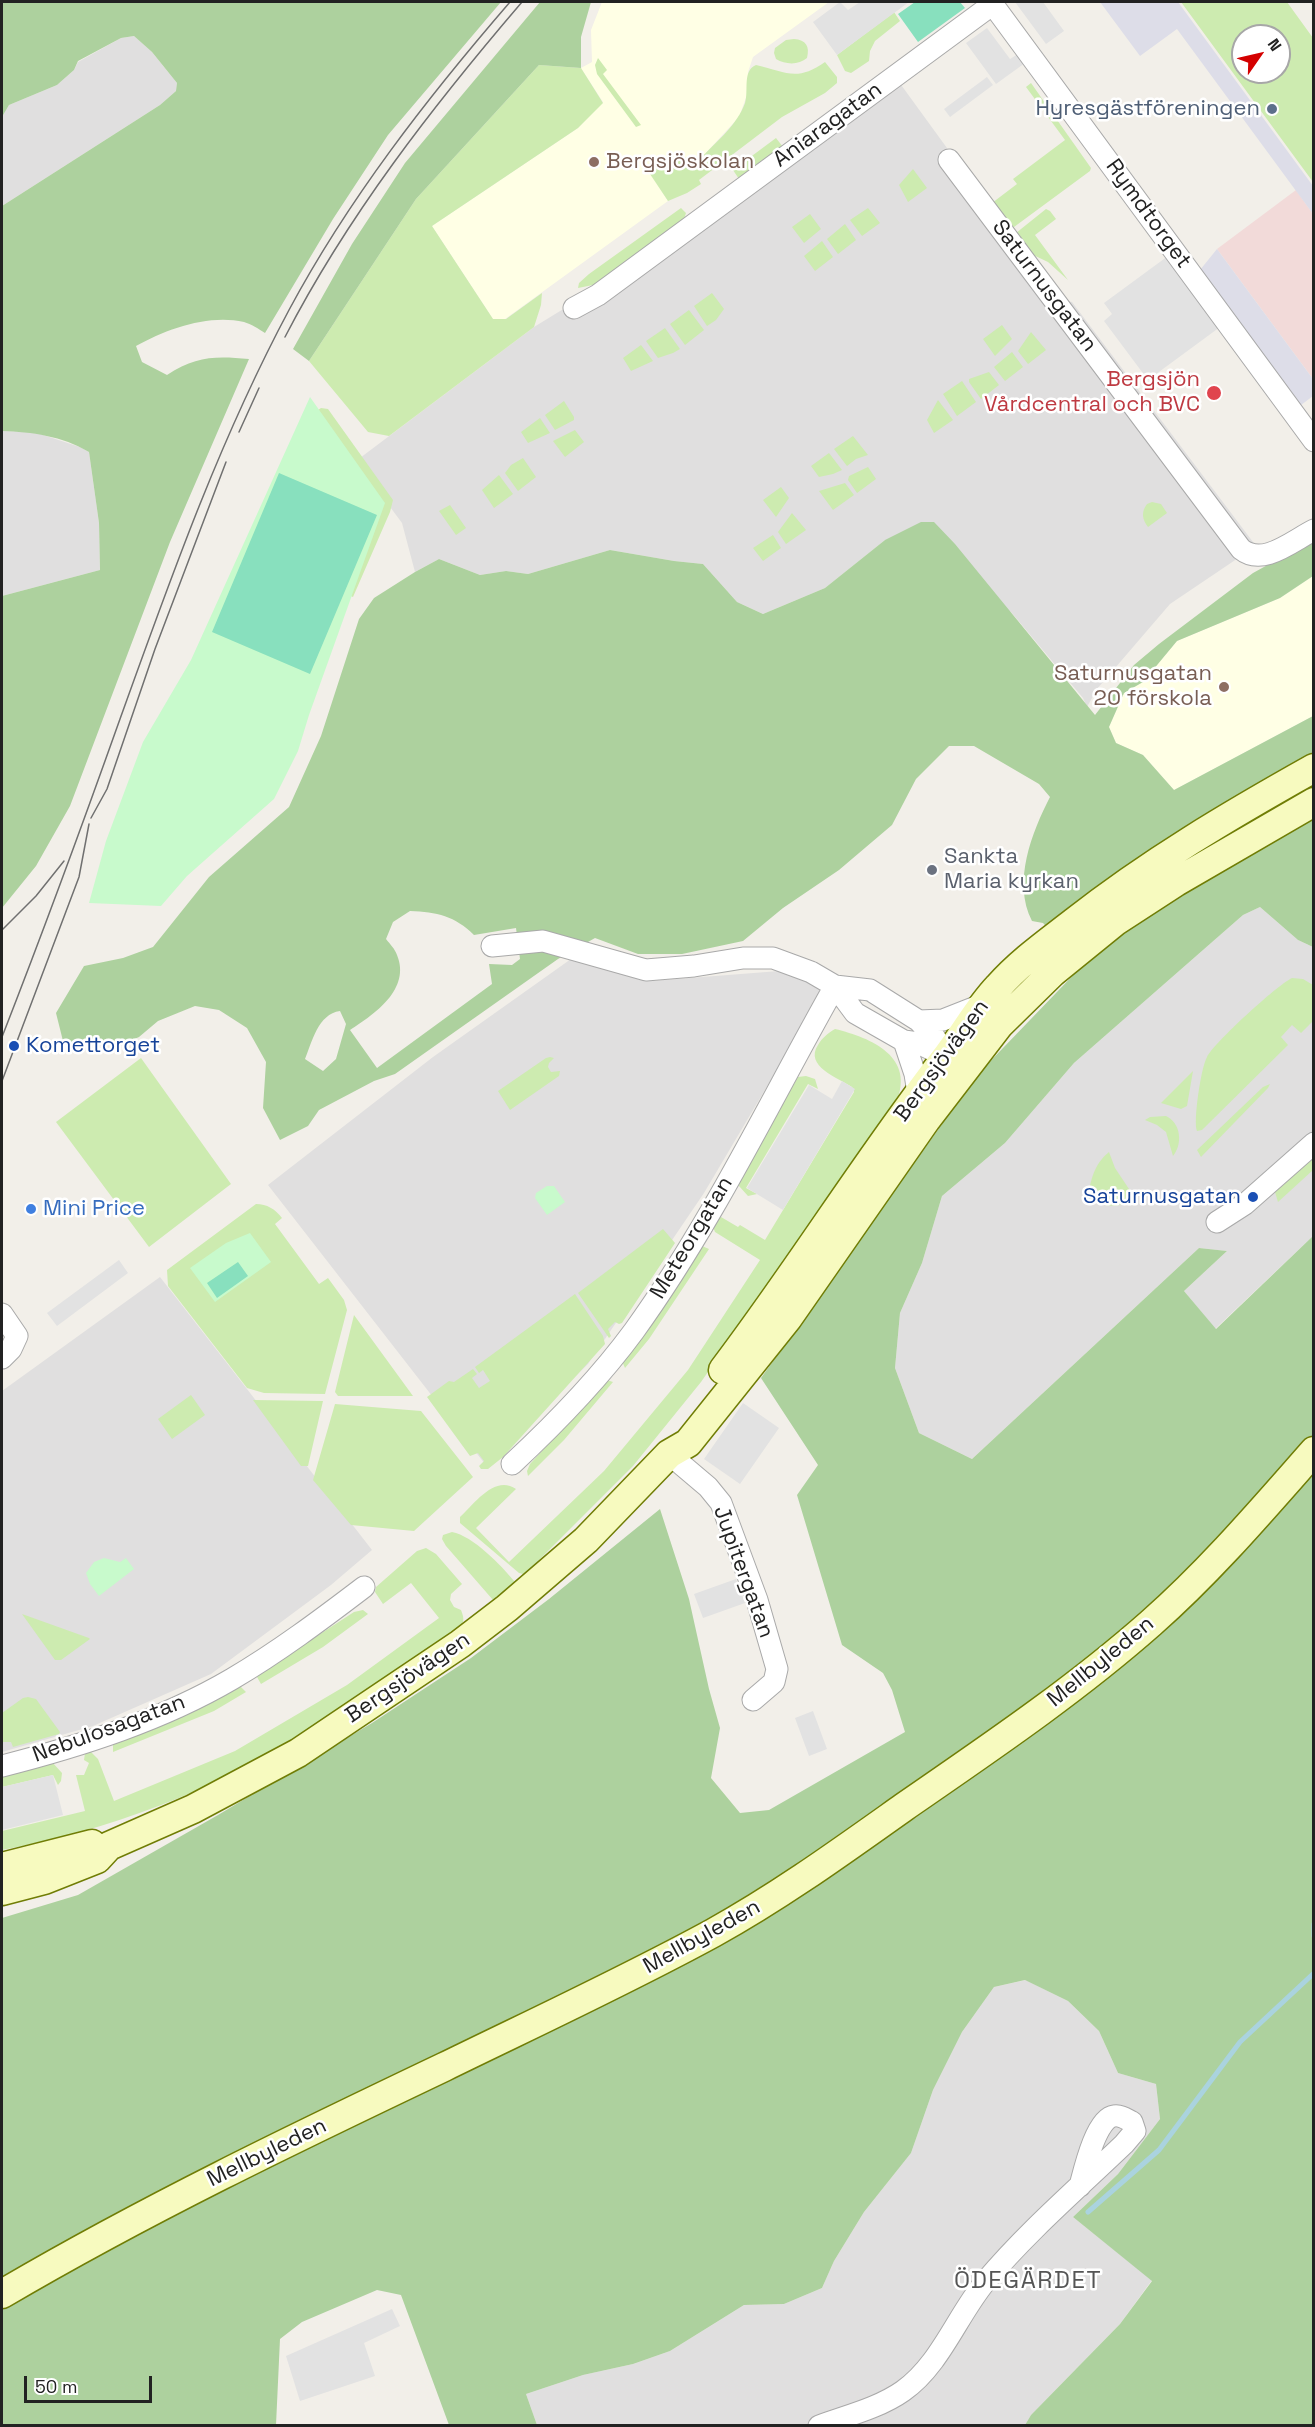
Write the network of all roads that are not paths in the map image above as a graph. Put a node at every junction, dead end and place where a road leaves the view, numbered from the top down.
1 (992, 3) edge
2 (949, 160) dead end
3 (573, 308) dead end
4 (1310, 430) edge
5 (1314, 530) edge
6 (1314, 768) edge
7 (1314, 802) edge
8 (492, 946) dead end
9 (835, 986) junction
10 (981, 1005) junction
11 (919, 1021) junction
12 (904, 1041) junction
13 (955, 1063) junction
14 (918, 1093) junction
15 (1314, 1143) edge
16 (1217, 1222) dead end
17 (2, 1314) edge
18 (2, 1358) edge
19 (1314, 1451) edge
20 (669, 1454) junction
21 (512, 1464) dead end
22 (364, 1587) dead end
23 (753, 1700) dead end
24 (2, 1766) edge
25 (109, 1846) junction
26 (2, 1867) edge
27 (2, 1891) edge
28 (1080, 2186) dead end
29 (2, 2294) edge
30 (819, 2426) edge

1 - 3 street, Aniaragatan
1 - 4 street, Rymdtorget
2 - 5 street, Saturnusgatan
6 - 10 street, Bergsjövägen
7 - 13 street, Bergsjövägen
8 - 9 street
9 - 11 street
9 - 12 street
9 - 21 street, Meteorgatan
10 - 11 street
10 - 13 street, Bergsjövägen
11 - 13 street
12 - 13 street
12 - 14 street
13 - 14 street, Bergsjövägen
13 - 20 street, Bergsjövägen
14 - 20 street, Bergsjövägen
15 - 16 street
17 - 18 street
19 - 29 street, Mellbyleden
20 - 23 street, Jupitergatan
20 - 25 street, Bergsjövägen
22 - 24 street, Nebulosagatan
25 - 26 street, Bergsjövägen
25 - 27 street, Bergsjövägen
28 - 30 street

